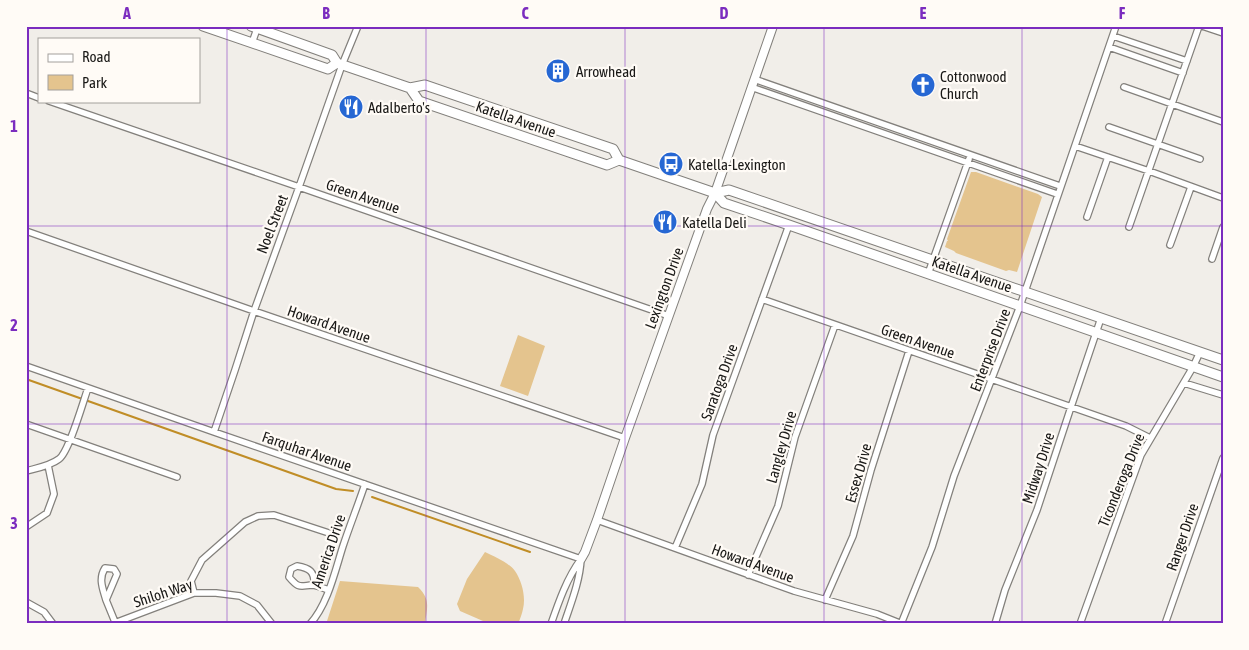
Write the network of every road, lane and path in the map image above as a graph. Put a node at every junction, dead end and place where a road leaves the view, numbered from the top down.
1 (204, 26) edge
2 (358, 26) edge
3 (772, 26) edge
4 (1116, 26) edge
5 (1200, 26) edge
6 (255, 27) edge
7 (1223, 34) edge
8 (1113, 36) junction
9 (252, 44) junction
10 (1109, 47) junction
11 (1187, 61) junction
12 (339, 64) junction
13 (1183, 73) junction
14 (753, 83) junction
15 (1124, 87) dead end
16 (410, 88) junction
17 (26, 93) edge
18 (38, 98) edge
19 (52, 102) edge
20 (1172, 104) junction
21 (1223, 122) edge
22 (1109, 127) dead end
23 (1158, 144) junction
24 (1075, 146) junction
25 (970, 154) junction
26 (1108, 157) junction
27 (1200, 159) dead end
28 (620, 160) junction
29 (967, 162) junction
30 (1149, 171) junction
31 (1060, 186) junction
32 (299, 187) junction
33 (1191, 187) junction
34 (715, 193) junction
35 (1057, 194) junction
36 (1223, 198) edge
37 (1087, 217) dead end
38 (788, 225) junction
39 (1129, 227) dead end
40 (1223, 227) edge
41 (26, 230) edge
42 (1170, 245) dead end
43 (1212, 259) dead end
44 (933, 260) junction
45 (928, 274) junction
46 (1024, 292) junction
47 (762, 299) junction
48 (1020, 306) junction
49 (254, 311) junction
50 (668, 316) junction
51 (1101, 318) junction
52 (835, 325) junction
53 (1096, 333) junction
54 (909, 351) junction
55 (1200, 352) junction
56 (1223, 360) edge
57 (26, 366) edge
58 (1193, 366) junction
59 (1223, 377) edge
60 (992, 380) junction
61 (1184, 383) junction
62 (88, 388) junction
63 (1223, 395) edge
64 (1071, 407) junction
65 (26, 424) edge
66 (214, 432) junction
67 (625, 438) junction
68 (1150, 438) junction
69 (71, 440) junction
70 (1223, 458) edge
71 (48, 465) junction
72 (26, 471) edge
73 (177, 477) dead end
74 (366, 484) junction
75 (598, 520) junction
76 (26, 528) edge
77 (335, 535) dead end
78 (675, 548) junction
79 (581, 559) junction
80 (748, 575) junction
81 (314, 585) junction
82 (329, 590) junction
83 (194, 593) junction
84 (106, 600) junction
85 (825, 600) junction
86 (26, 602) edge
87 (114, 623) edge
88 (53, 624) edge
89 (272, 624) edge
90 (310, 624) edge
91 (551, 624) edge
92 (564, 624) edge
93 (901, 624) edge
94 (995, 624) edge
95 (1080, 624) edge
96 (1165, 624) edge

1 - 9 main road, Katella Avenue
2 - 12 street, Noel Street
3 - 14 street, Lexington Drive
4 - 8 street, Enterprise Drive
5 - 7 street
5 - 11 street
6 - 9 street
6 - 12 main road, Katella Avenue
8 - 10 street, Enterprise Drive
8 - 11 street
9 - 12 main road, Katella Avenue
10 - 13 street
10 - 24 street, Enterprise Drive
11 - 13 street
12 - 16 main road, Katella Avenue
12 - 32 street, Noel Street
13 - 20 street
14 - 25 street
14 - 29 street
14 - 34 street, Lexington Drive
15 - 20 street
16 - 28 main road, Katella Avenue
16 - 28 main road, Katella Avenue
17 - 18 street
19 - 32 street, Green Avenue
20 - 21 street
20 - 23 street
22 - 23 street
23 - 27 street
23 - 30 street
24 - 26 street
24 - 31 street, Enterprise Drive
25 - 29 street
25 - 31 street
26 - 30 street
26 - 37 street
28 - 34 main road, Katella Avenue
29 - 35 street
29 - 44 street
30 - 33 street
30 - 39 street
31 - 35 street, Enterprise Drive
32 - 49 street, Noel Street
32 - 50 street, Green Avenue
33 - 36 street
33 - 42 street
34 - 38 main road, Katella Avenue
34 - 44 main road, Katella Avenue
34 - 50 street, Lexington Drive
35 - 46 street, Enterprise Drive
38 - 45 main road, Katella Avenue
38 - 47 street, Saratoga Drive
40 - 43 street
41 - 49 street, Howard Avenue
44 - 45 street
44 - 46 main road, Katella Avenue
45 - 48 main road, Katella Avenue
46 - 48 street, Enterprise Drive
46 - 51 main road, Katella Avenue
47 - 52 street, Green Avenue
47 - 78 street, Saratoga Drive
48 - 53 main road, Katella Avenue
48 - 60 street, Enterprise Drive
49 - 66 street, Noel Street
49 - 67 street, Howard Avenue
50 - 67 street, Lexington Drive
51 - 53 street, Midway Drive
51 - 55 main road, Katella Avenue
52 - 54 street, Green Avenue
52 - 80 street, Langley Drive
53 - 58 main road, Katella Avenue
53 - 64 street, Midway Drive
54 - 60 street, Green Avenue
54 - 85 street, Essex Drive
55 - 56 main road, Katella Avenue
55 - 58 street, Ticonderoga Drive
57 - 62 street, Farquhar Avenue
58 - 59 main road, Katella Avenue
58 - 61 street, Ticonderoga Drive
60 - 64 street, Green Avenue
60 - 93 street, Enterprise Drive
61 - 63 street
61 - 68 street, Ticonderoga Drive
62 - 66 street, Farquhar Avenue
62 - 69 street
64 - 68 street, Green Avenue
64 - 94 street, Midway Drive
65 - 69 street
66 - 74 street, Farquhar Avenue
67 - 75 street, Lexington Drive
68 - 95 street, Ticonderoga Drive
69 - 71 street
69 - 73 street
70 - 96 street, Ranger Drive
71 - 72 street
71 - 76 street
74 - 79 street, Farquhar Avenue
74 - 82 street, America Drive
75 - 78 street, Howard Avenue
75 - 79 street, Lexington Drive
77 - 83 street
78 - 80 street, Howard Avenue
79 - 91 street, Lexington Drive
79 - 92 street, Lexington Drive
80 - 85 street, Howard Avenue
81 - 81 street
81 - 82 street
82 - 90 street, America Drive
83 - 87 street, Shiloh Way
83 - 89 street, Shiloh Way
84 - 84 street
84 - 87 street
85 - 93 street, Howard Avenue
86 - 88 street

